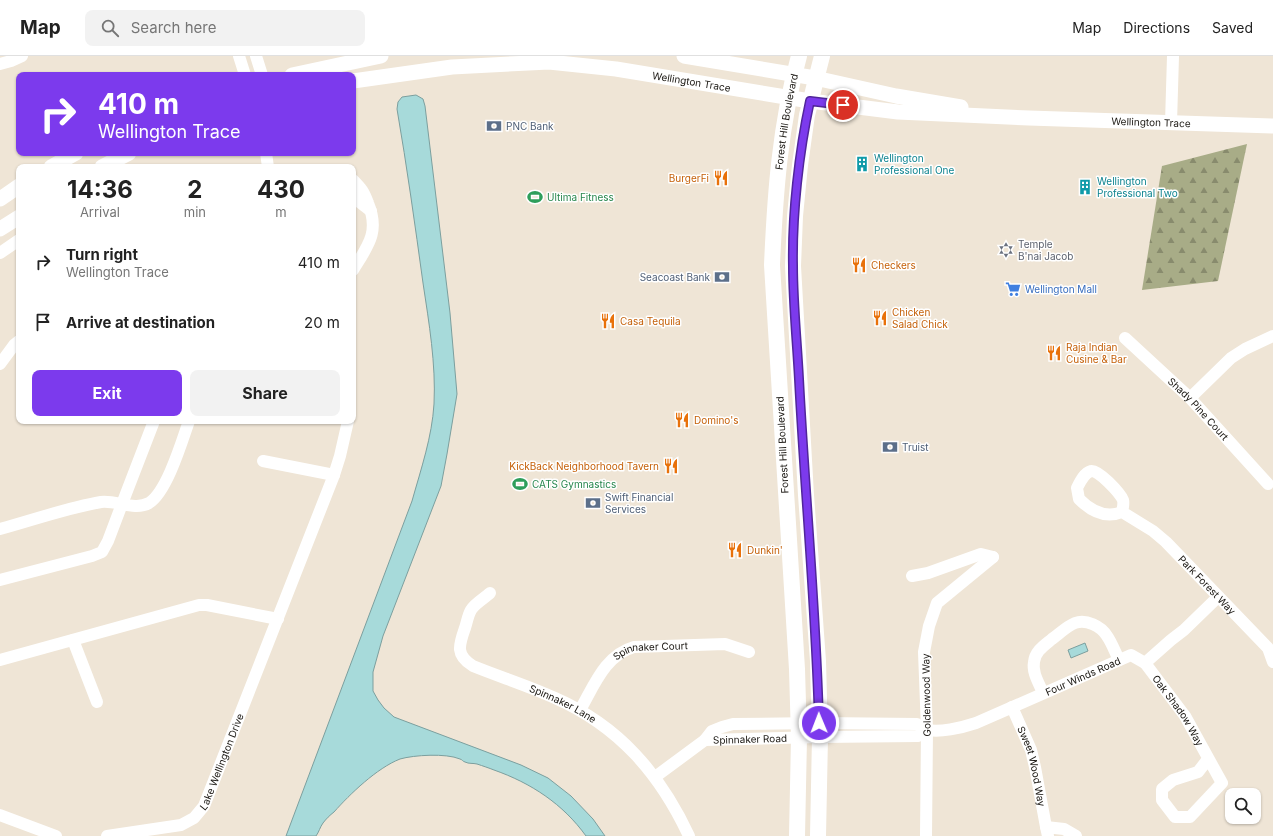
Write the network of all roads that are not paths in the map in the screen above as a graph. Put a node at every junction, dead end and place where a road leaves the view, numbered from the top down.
1 (22, 56) edge
2 (240, 56) edge
3 (256, 56) edge
4 (381, 56) edge
5 (684, 56) edge
6 (799, 56) edge
7 (822, 56) edge
8 (1173, 56) edge
9 (554, 59) edge
10 (0, 64) edge
11 (244, 72) edge
12 (261, 72) edge
13 (306, 72) edge
14 (794, 74) junction
15 (815, 78) junction
16 (356, 81) edge
17 (789, 97) junction
18 (810, 101) junction
19 (1029, 118) junction
20 (1171, 123) junction
21 (1273, 126) edge
22 (70, 156) edge
23 (123, 156) edge
24 (56, 164) edge
25 (108, 164) edge
26 (356, 183) edge
27 (16, 188) edge
28 (0, 199) edge
29 (356, 199) edge
30 (372, 212) junction
31 (16, 219) edge
32 (0, 229) edge
33 (16, 242) edge
34 (0, 253) edge
35 (356, 265) edge
36 (1273, 336) edge
37 (1125, 338) dead end
38 (16, 343) edge
39 (0, 364) edge
40 (1190, 398) junction
41 (153, 424) edge
42 (188, 424) edge
43 (347, 424) edge
44 (263, 461) dead end
45 (334, 475) junction
46 (1268, 484) dead end
47 (122, 504) junction
48 (1126, 515) dead end
49 (0, 530) edge
50 (912, 576) dead end
51 (0, 580) edge
52 (490, 593) dead end
53 (1218, 597) junction
54 (278, 619) junction
55 (73, 640) junction
56 (749, 652) dead end
57 (0, 660) edge
58 (1119, 660) junction
59 (1273, 662) edge
60 (1145, 663) junction
61 (1043, 693) junction
62 (97, 702) dead end
63 (1012, 707) junction
64 (580, 710) junction
65 (820, 730) junction
66 (926, 730) junction
67 (799, 731) junction
68 (1208, 759) junction
69 (655, 777) junction
70 (0, 815) edge
71 (1047, 831) edge
72 (56, 836) edge
73 (107, 836) edge
74 (689, 836) edge
75 (797, 836) edge
76 (818, 836) edge
77 (926, 836) edge
78 (1076, 836) edge

1 - 10 street
2 - 11 street
3 - 12 street
4 - 13 street
5 - 14 street, Wellington Trace
6 - 14 main road, Forest Hill Boulevard
7 - 15 main road, Forest Hill Boulevard
8 - 20 street
9 - 16 street, Wellington Trace
9 - 17 street, Wellington Trace
14 - 15 street, Wellington Trace
14 - 17 main road, Forest Hill Boulevard
15 - 18 main road, Forest Hill Boulevard
15 - 19 street, Wellington Trace
17 - 18 street, Wellington Trace
17 - 67 main road, Forest Hill Boulevard
18 - 19 street, Wellington Trace
18 - 65 main road, Forest Hill Boulevard
19 - 20 street, Wellington Trace
20 - 21 street, Wellington Trace
22 - 24 street
23 - 25 street
26 - 30 street
27 - 28 street
29 - 30 street
30 - 35 street
31 - 32 street
33 - 34 street
36 - 40 street
37 - 40 street, Shady Pine Court
38 - 39 street
40 - 46 street, Shady Pine Court
41 - 47 street
42 - 47 street
43 - 45 street, Lake Wellington Drive
44 - 45 street
45 - 54 street, Lake Wellington Drive
47 - 49 street
47 - 51 street
48 - 53 street, Park Forest Way
50 - 66 street, Goldenwood Way
52 - 64 street, Spinnaker Lane
53 - 59 street, Park Forest Way
53 - 60 street
54 - 55 street
54 - 73 street, Lake Wellington Drive
55 - 57 street
55 - 62 street
56 - 64 street, Spinnaker Court
58 - 60 street, Four Winds Road
58 - 61 street, Four Winds Road
58 - 61 street
60 - 68 street, Oak Shadow Way
61 - 63 street, Four Winds Road
63 - 66 street, Four Winds Road
63 - 71 street, Sweet Wood Way
64 - 69 street, Spinnaker Lane
65 - 66 street, Four Winds Road
65 - 67 street, Spinnaker Road
65 - 76 main road, Forest Hill Boulevard
66 - 77 street, Goldenwood Way
67 - 69 street, Spinnaker Road
67 - 75 main road, Forest Hill Boulevard
68 - 68 street, Oak Shadow Way
69 - 74 street, Spinnaker Lane
70 - 72 street
71 - 78 street, Sweet Wood Way

